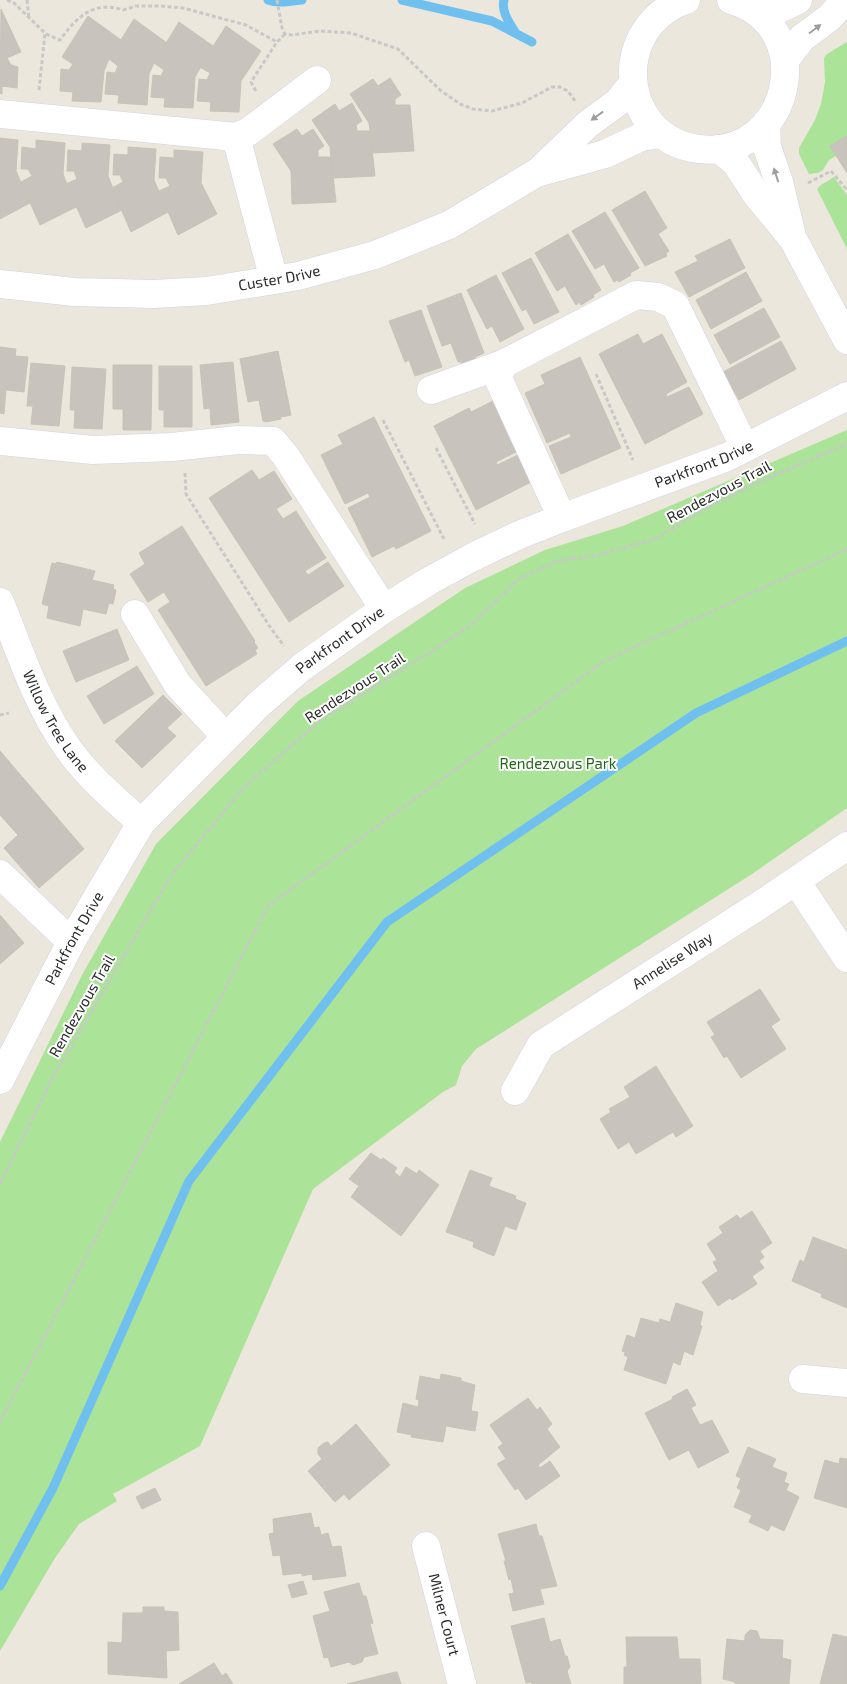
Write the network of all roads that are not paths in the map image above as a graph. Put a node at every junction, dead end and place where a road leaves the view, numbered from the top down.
1 (686, 0) edge
2 (798, 0) edge
3 (846, 0) edge
4 (743, 6) edge
5 (646, 13) edge
6 (785, 60) junction
7 (317, 80) dead end
8 (633, 83) junction
9 (0, 114) edge
10 (766, 124) junction
11 (661, 134) junction
12 (236, 137) junction
13 (719, 149) junction
14 (538, 172) junction
15 (793, 239) junction
16 (274, 280) junction
17 (0, 284) edge
18 (847, 340) edge
19 (503, 364) junction
20 (431, 390) dead end
21 (847, 396) edge
22 (0, 441) edge
23 (745, 448) junction
24 (562, 518) junction
25 (0, 602) edge
26 (384, 609) junction
27 (135, 614) dead end
28 (226, 737) junction
29 (141, 823) junction
30 (847, 846) edge
31 (0, 874) edge
32 (796, 881) junction
33 (71, 942) junction
34 (847, 958) edge
35 (0, 1080) edge
36 (515, 1091) dead end
37 (803, 1379) dead end
38 (847, 1383) edge
39 (426, 1546) dead end
40 (462, 1684) edge

1 - 5 street
2 - 4 street
6 -> 3 street
4 - 6 street
5 - 8 street
6 - 10 street
7 - 12 street
8 - 11 street
8 -> 14 street, Custer Drive
9 - 12 street
10 - 13 street
15 -> 10 street
11 - 13 street
11 - 14 street, Custer Drive
12 - 16 street
13 - 15 street
14 - 16 street, Custer Drive
15 - 18 street
16 - 17 street, Custer Drive
19 - 20 street
19 - 23 street
19 - 24 street
21 - 23 street, Parkfront Drive
22 - 26 street
23 - 24 street, Parkfront Drive
24 - 26 street, Parkfront Drive
25 - 29 street, Willow Tree Lane
26 - 28 street, Parkfront Drive
27 - 28 street
28 - 29 street, Parkfront Drive
29 - 33 street, Parkfront Drive
30 - 32 street, Annelise Way
31 - 33 street
32 - 34 street
32 - 36 street, Annelise Way
33 - 35 street, Parkfront Drive
37 - 38 street
39 - 40 street, Milner Court

